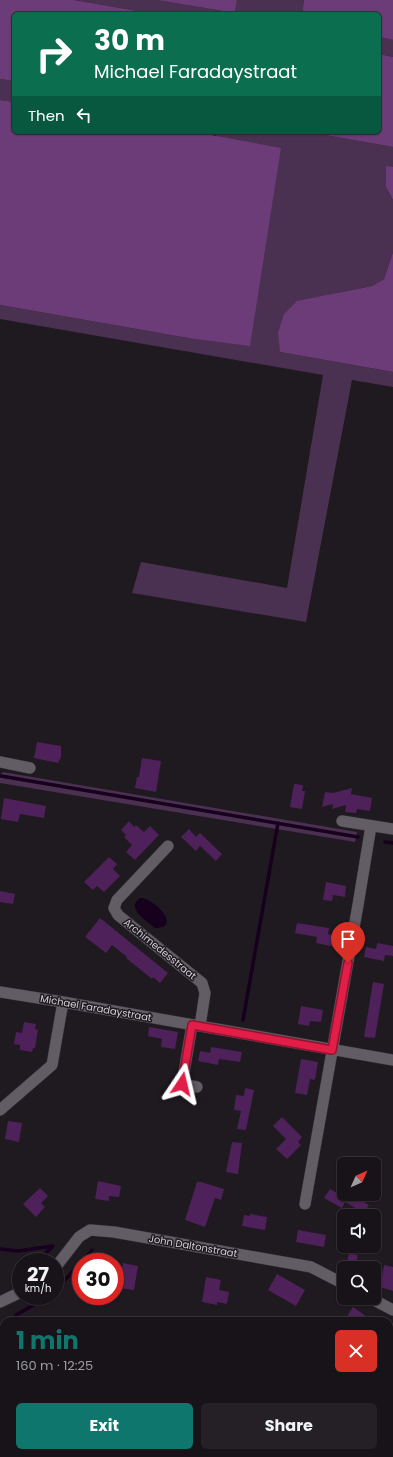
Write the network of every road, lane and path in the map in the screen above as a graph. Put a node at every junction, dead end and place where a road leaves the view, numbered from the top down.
1 (0, 762) edge
2 (30, 768) dead end
3 (342, 821) dead end
4 (371, 826) junction
5 (393, 829) edge
6 (168, 846) dead end
7 (0, 992) edge
8 (63, 1002) junction
9 (196, 1026) junction
10 (332, 1050) junction
11 (393, 1060) edge
12 (196, 1087) dead end
13 (0, 1110) edge
14 (305, 1204) dead end
15 (64, 1256) edge
16 (337, 1280) edge
17 (12, 1296) edge
18 (0, 1302) edge
19 (381, 1304) edge
20 (393, 1310) edge

1 - 2 street
3 - 4 street
4 - 5 street
4 - 10 street
6 - 9 street, Archimedesstraat
7 - 8 street, Michael Faradaystraat
8 - 9 street, Michael Faradaystraat
8 - 13 street
9 - 10 street, Michael Faradaystraat
9 - 12 street
10 - 11 street, Michael Faradaystraat
10 - 14 street
15 - 16 street, John Daltonstraat
17 - 18 street
19 - 20 street

